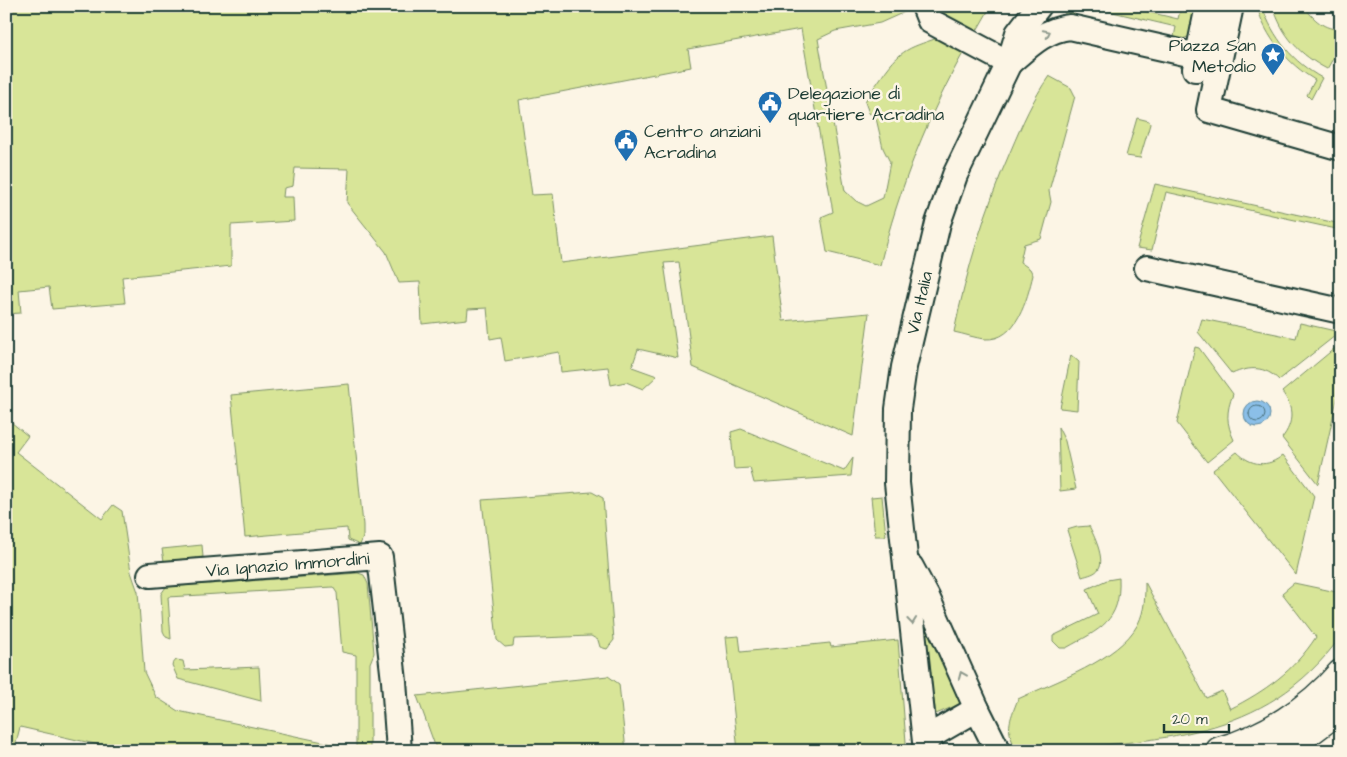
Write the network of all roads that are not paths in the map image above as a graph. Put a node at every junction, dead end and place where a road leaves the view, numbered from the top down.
1 (924, 6) edge
2 (1039, 6) edge
3 (1208, 6) edge
4 (1231, 6) edge
5 (1198, 56) junction
6 (1009, 63) junction
7 (1217, 73) junction
8 (1341, 148) edge
9 (1147, 268) dead end
10 (1341, 311) edge
11 (905, 555) junction
12 (150, 575) dead end
13 (1341, 674) edge
14 (1341, 706) edge
15 (977, 709) junction
16 (926, 745) edge
17 (399, 751) edge
18 (998, 751) edge
19 (1220, 751) edge
20 (1276, 751) edge

1 - 6 street
2 - 6 street, Via Italia
3 - 5 street
4 - 7 street
6 -> 5 street
5 - 7 street
6 - 11 street, Via Italia
7 - 8 street
9 - 10 street
15 -> 11 street
11 -> 16 street, Via Italia
12 - 17 street, Via Ignazio Immordini
13 - 19 street
14 - 20 street
15 - 16 street
15 - 18 street

